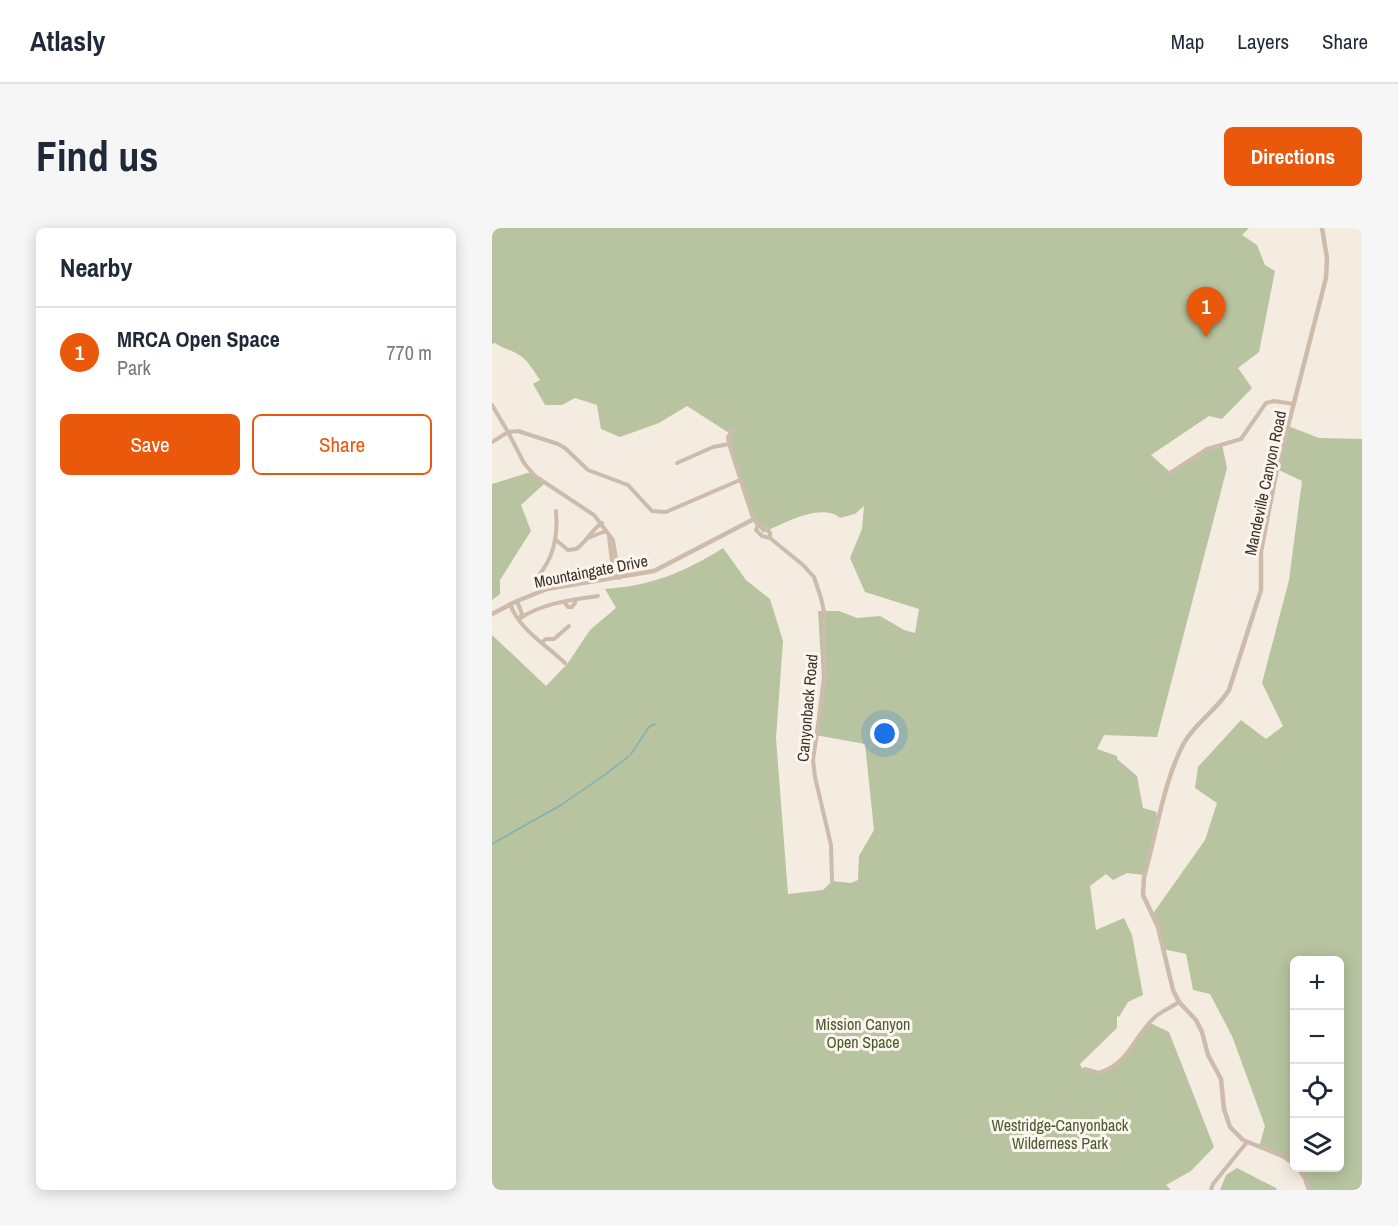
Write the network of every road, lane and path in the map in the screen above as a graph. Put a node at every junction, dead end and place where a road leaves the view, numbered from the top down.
1 (1322, 228) edge
2 (1294, 404) junction
3 (492, 405) edge
4 (734, 429) dead end
5 (508, 432) junction
6 (492, 442) edge
7 (729, 444) junction
8 (677, 463) dead end
9 (1170, 473) dead end
10 (740, 480) junction
11 (556, 511) dead end
12 (753, 519) junction
13 (602, 523) junction
14 (757, 529) junction
15 (606, 531) junction
16 (588, 538) junction
17 (770, 538) junction
18 (556, 540) junction
19 (538, 576) dead end
20 (616, 578) junction
21 (598, 596) dead end
22 (517, 601) junction
23 (510, 604) junction
24 (493, 612) edge
25 (519, 619) junction
26 (569, 626) dead end
27 (554, 639) junction
28 (542, 642) junction
29 (549, 648) junction
30 (565, 663) dead end
31 (832, 881) dead end
32 (1179, 1002) junction
33 (1085, 1069) dead end
34 (1247, 1142) junction
35 (1290, 1161) edge
36 (1301, 1172) edge
37 (1211, 1190) edge
38 (1309, 1190) edge

1 - 2 street, Mandeville Canyon Road
2 - 9 street
2 - 32 street, Mandeville Canyon Road
3 - 5 street
4 - 7 street
5 - 6 street
5 - 10 street
5 - 13 street
7 - 8 street
7 - 10 street, Canyonback Road
10 - 12 street, Canyonback Road
11 - 18 street
12 - 14 street, Canyonback Road
12 - 20 street, Mountaingate Drive
13 - 15 street
13 - 16 street
14 - 17 street, Canyonback Road
14 - 17 street
15 - 16 street
15 - 20 street
16 - 18 street
17 - 31 street, Canyonback Road
18 - 19 street
20 - 22 street, Mountaingate Drive
21 - 25 street
22 - 23 street, Mountaingate Drive
22 - 25 street
23 - 24 street, Mountaingate Drive
23 - 25 street
25 - 28 street
26 - 27 street
27 - 28 street
27 - 29 street
28 - 29 street
29 - 30 street
32 - 33 street
32 - 34 street, Mandeville Canyon Road
34 - 35 street, Mandeville Canyon Road
34 - 37 street
36 - 38 street

